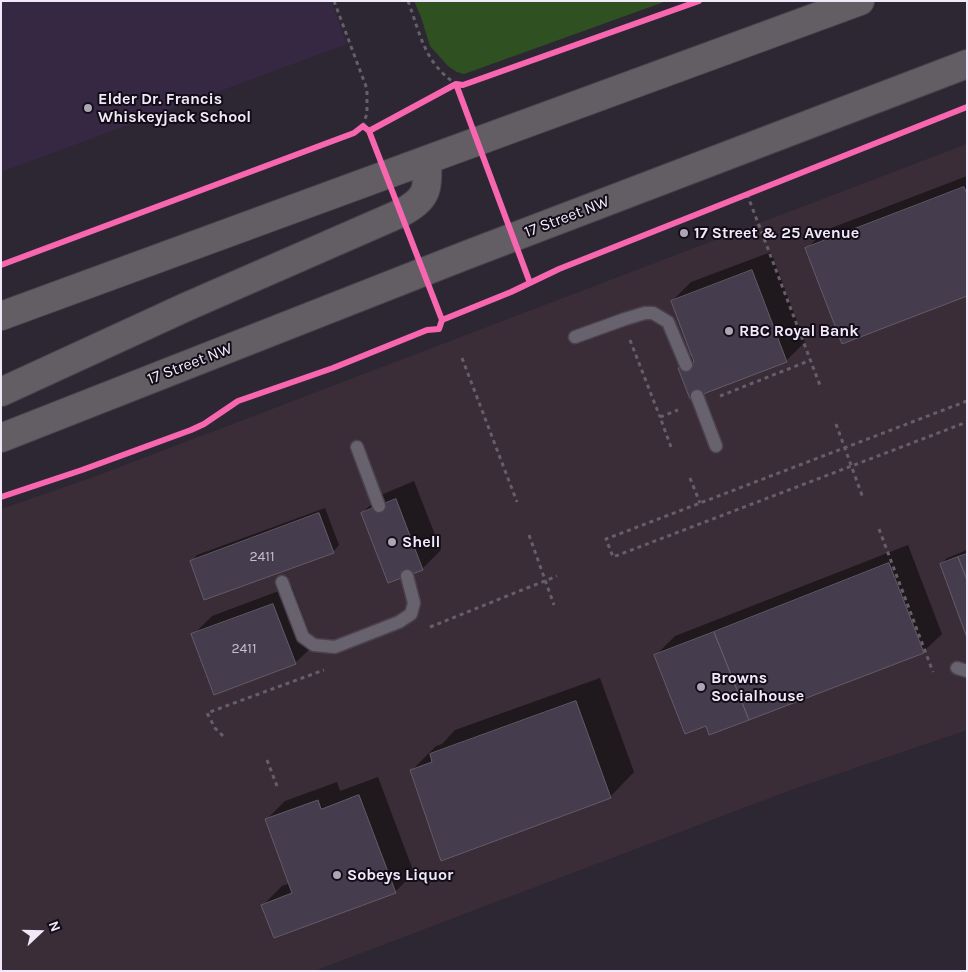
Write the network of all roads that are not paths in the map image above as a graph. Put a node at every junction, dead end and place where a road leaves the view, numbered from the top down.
1 (860, 1) edge
2 (967, 64) edge
3 (427, 160) junction
4 (1, 316) edge
5 (575, 337) dead end
6 (686, 365) dead end
7 (1, 392) edge
8 (697, 396) dead end
9 (1, 438) edge
10 (716, 446) dead end
11 (358, 447) dead end
12 (379, 506) dead end
13 (407, 576) dead end
14 (282, 582) dead end

1 - 3 main road
2 - 9 main road, 17 Street NW
3 - 4 main road
3 - 7 main road
5 - 6 lane
8 - 10 lane
11 - 12 lane
13 - 14 lane

